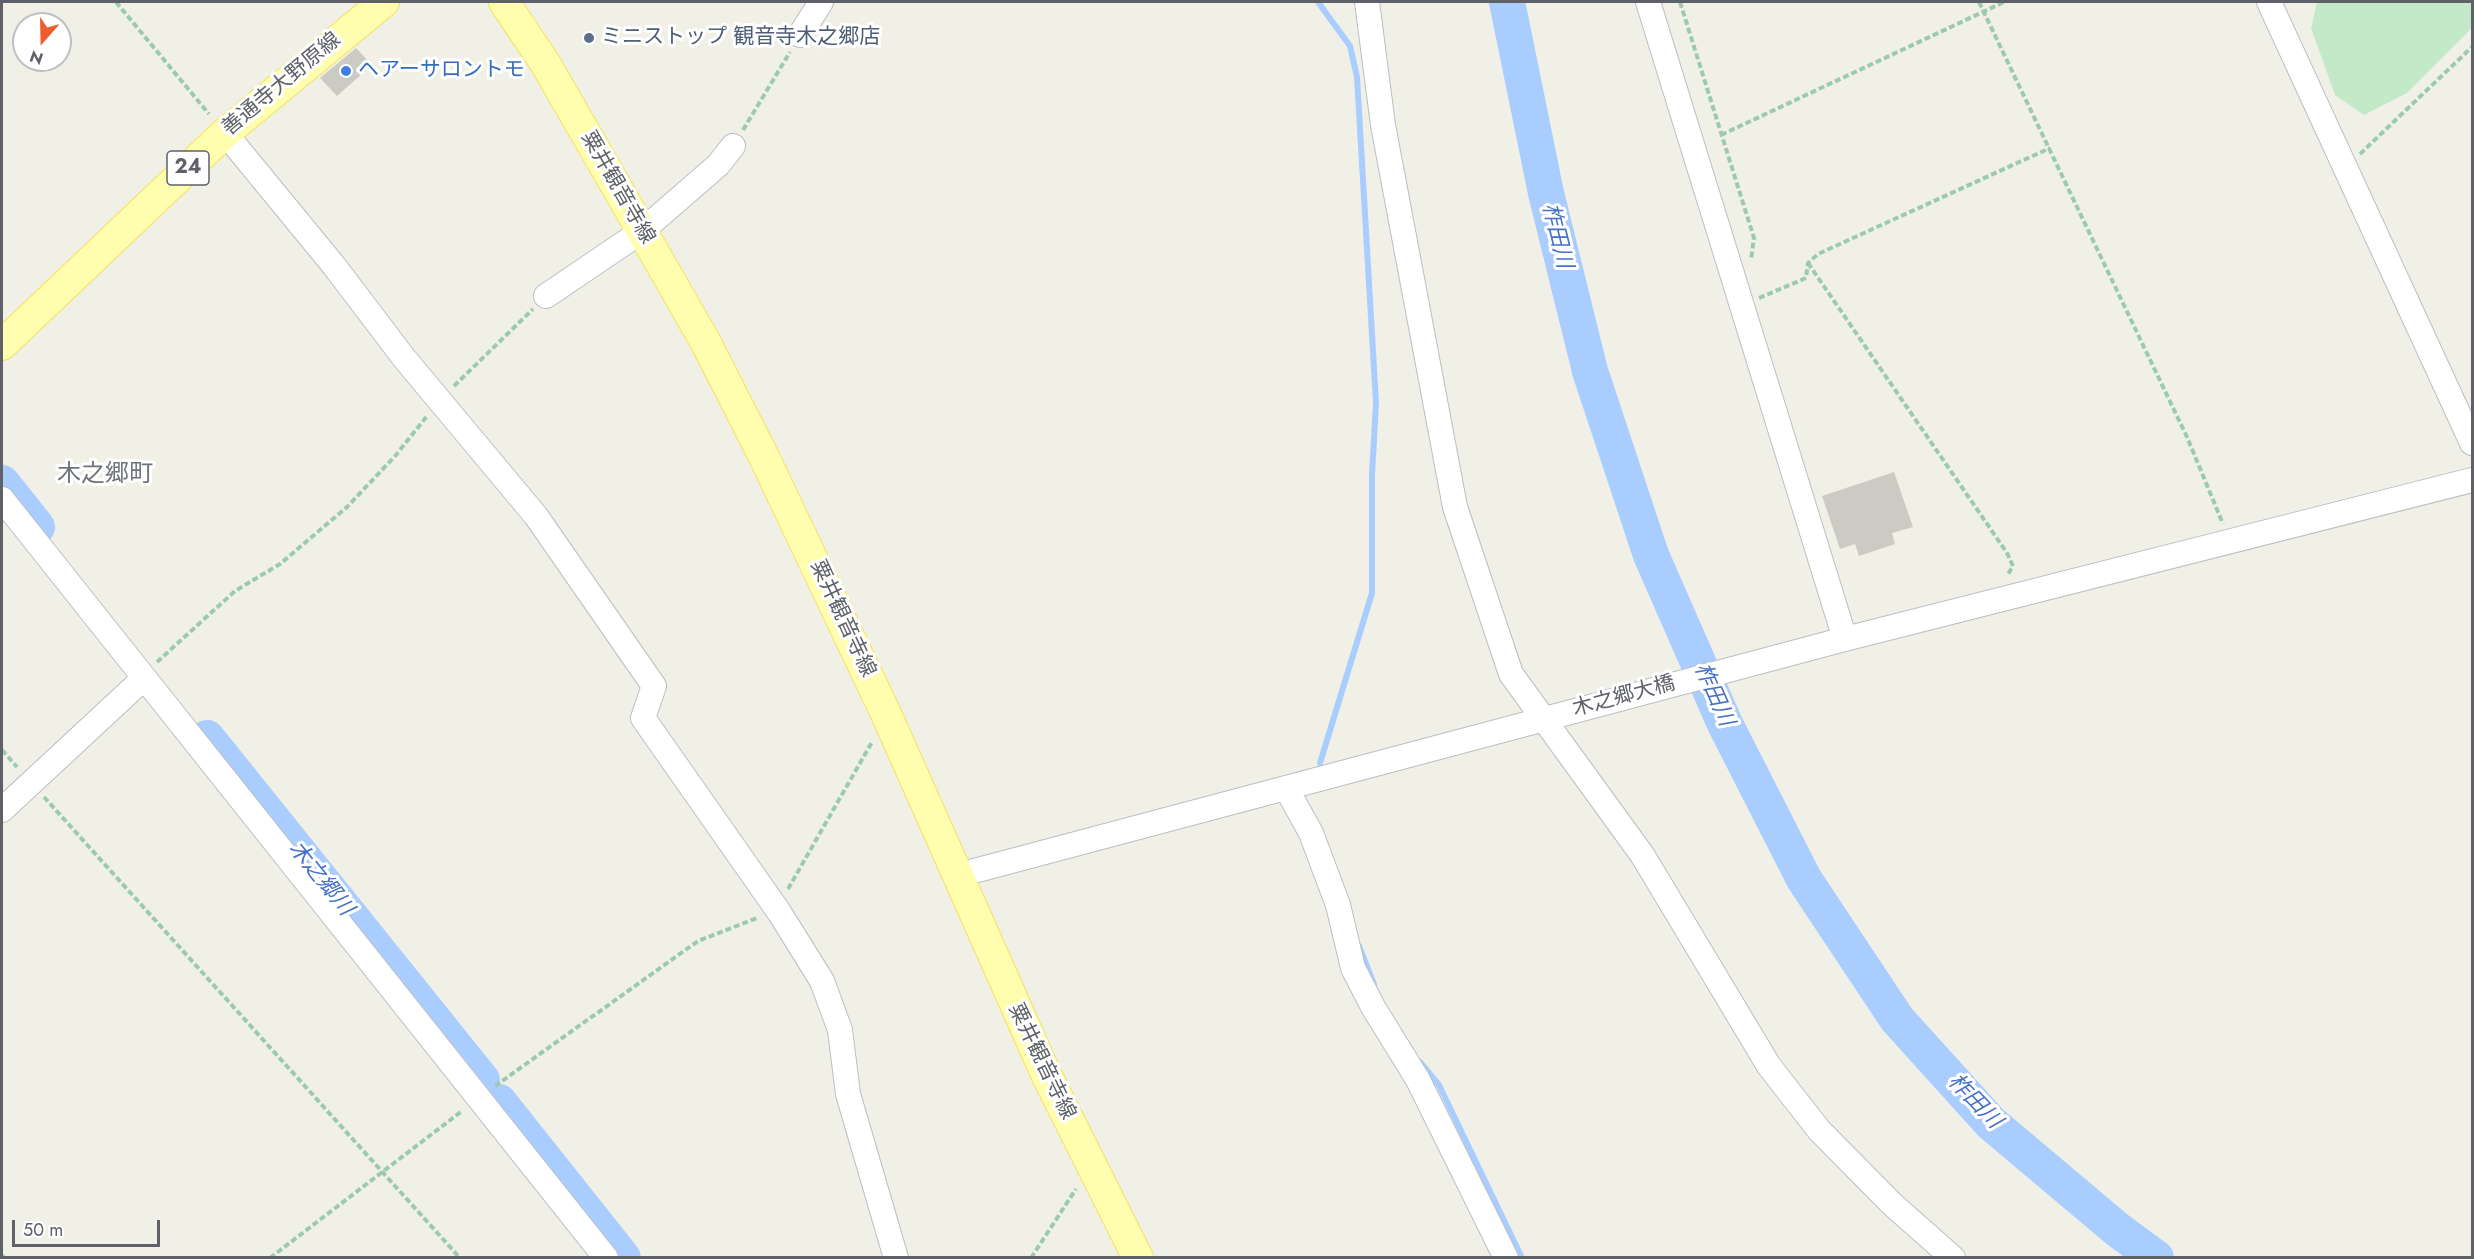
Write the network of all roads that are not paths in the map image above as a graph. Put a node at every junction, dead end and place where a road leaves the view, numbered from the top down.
1 (384, 2) edge
2 (504, 2) edge
3 (821, 2) edge
4 (1367, 2) edge
5 (1648, 2) edge
6 (2269, 2) edge
7 (800, 35) road end
8 (225, 133) junction
9 (733, 146) road end
10 (642, 231) junction
11 (546, 296) road end
12 (2, 345) edge
13 (2472, 443) edge
14 (2472, 480) edge
15 (2, 499) edge
16 (1845, 639) junction
17 (143, 679) junction
18 (1543, 719) junction
19 (1286, 788) junction
20 (2, 810) edge
21 (959, 875) junction
22 (606, 1257) edge
23 (896, 1257) edge
24 (1138, 1257) edge
25 (1506, 1257) edge
26 (1953, 1257) edge

1 - 8 main road, 善通寺大野原線 / 24
2 - 10 main road, 粟井観音寺線
3 - 7 street
4 - 18 street
5 - 16 street
6 - 13 street
8 - 12 main road, 善通寺大野原線 / 24
8 - 23 street
9 - 10 street
10 - 11 street
10 - 21 main road, 粟井観音寺線
14 - 16 street, 木之郷大橋
15 - 17 street
16 - 18 street, 木之郷大橋
17 - 20 street
17 - 22 street
18 - 19 street, 木之郷大橋
18 - 26 street
19 - 21 street, 木之郷大橋
19 - 25 street
21 - 24 main road, 粟井観音寺線

